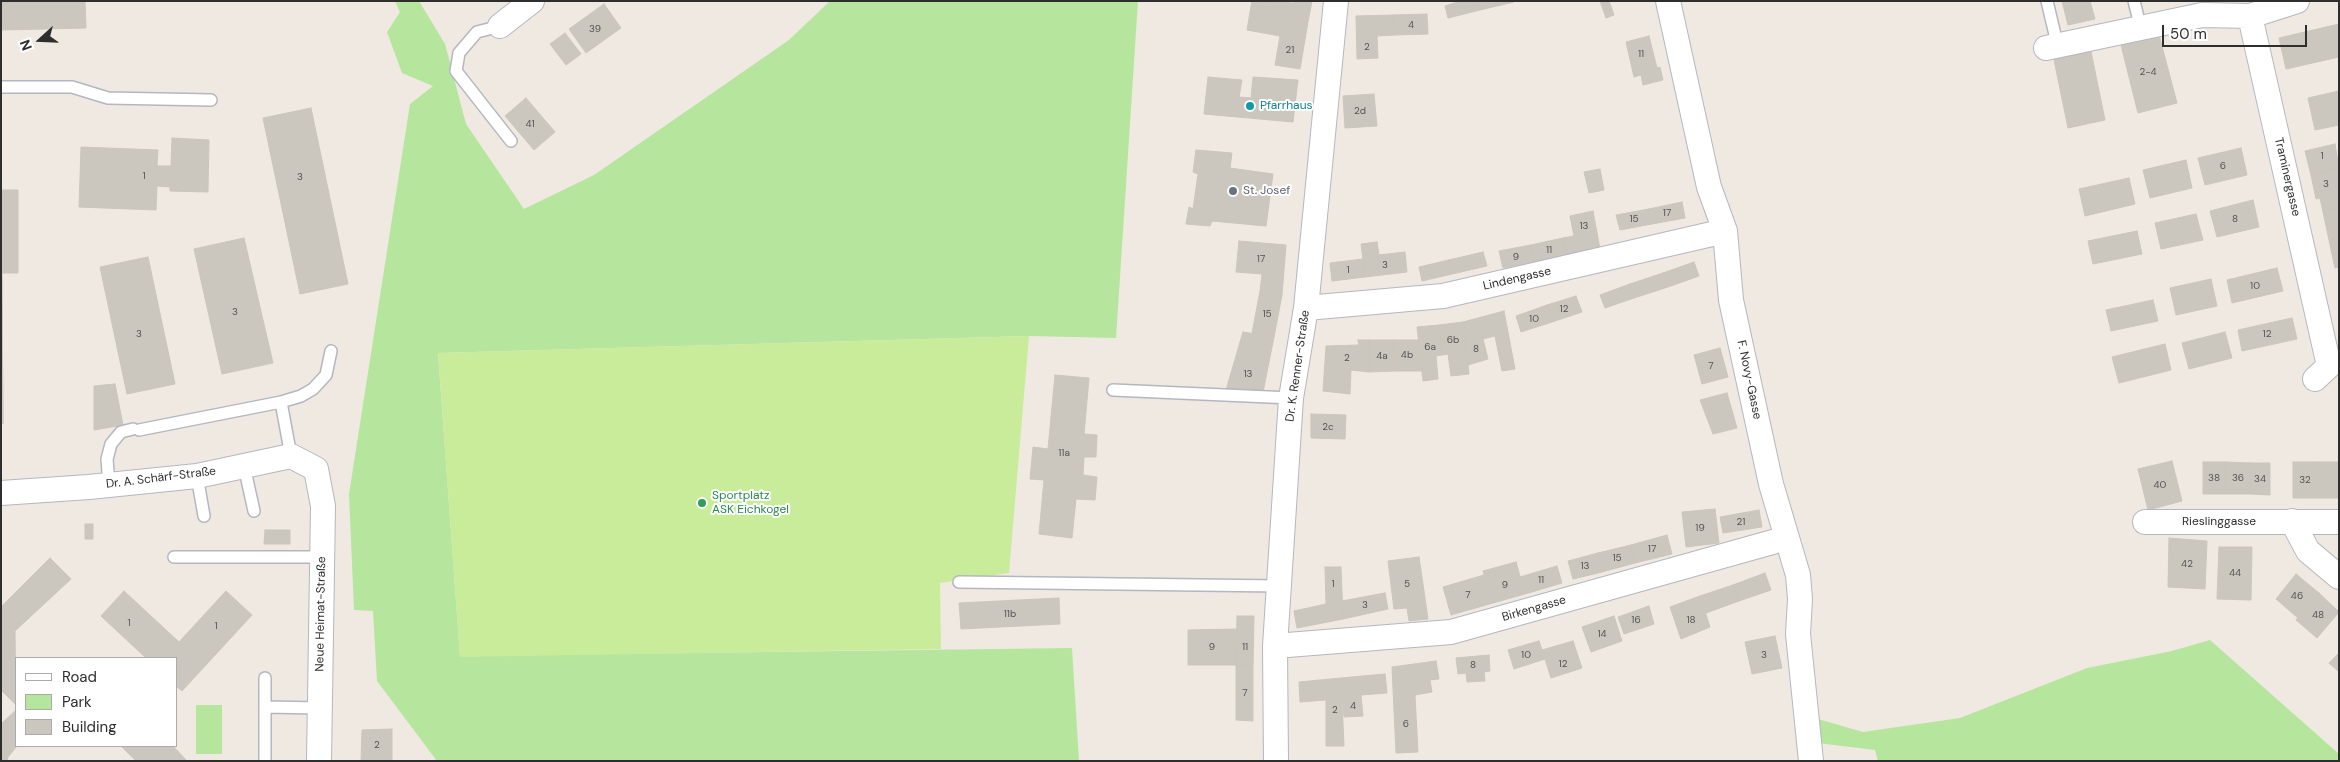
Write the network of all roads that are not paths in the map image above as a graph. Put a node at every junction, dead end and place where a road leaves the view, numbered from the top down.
1 (532, 1) edge
2 (1336, 1) edge
3 (1668, 1) edge
4 (2047, 1) edge
5 (2134, 1) edge
6 (2297, 1) edge
7 (2250, 16) junction
8 (2139, 21) dead end
9 (500, 26) joint
10 (2051, 44) joint
11 (1, 87) edge
12 (212, 100) dead end
13 (511, 141) dead end
14 (1725, 231) junction
15 (1306, 308) junction
16 (331, 351) dead end
17 (2315, 379) dead end
18 (1113, 390) dead end
19 (1291, 398) junction
20 (281, 402) junction
21 (291, 456) junction
22 (244, 466) junction
23 (197, 476) junction
24 (109, 485) junction
25 (1, 493) edge
26 (254, 511) dead end
27 (204, 516) dead end
28 (2292, 521) junction
29 (2145, 522) dead end
30 (2339, 522) edge
31 (1787, 538) junction
32 (174, 557) dead end
33 (322, 557) junction
34 (2339, 577) edge
35 (959, 582) dead end
36 (1279, 586) junction
37 (1274, 646) junction
38 (265, 678) dead end
39 (265, 707) junction
40 (320, 708) junction
41 (265, 761) edge
42 (319, 761) edge
43 (1276, 761) edge
44 (1811, 761) edge

1 - 9 street
2 - 15 street, Dr. K. Renner-Straße
3 - 14 street, F. Novy-Gasse
4 - 10 lane
5 - 8 lane
6 - 7 street
7 - 10 street
7 - 17 street, Traminergasse
9 - 13 lane
11 - 12 lane
14 - 15 street, Lindengasse
14 - 31 street, F. Novy-Gasse
15 - 19 street, Dr. K. Renner-Straße
16 - 20 lane
18 - 19 lane
19 - 36 street, Dr. K. Renner-Straße
20 - 21 lane
20 - 24 lane
21 - 22 street, Dr. A. Schärf-Straße
21 - 33 street, Neue Heimat-Straße
22 - 23 street, Dr. A. Schärf-Straße
22 - 26 lane
23 - 24 street, Dr. A. Schärf-Straße
23 - 27 lane
24 - 25 street, Dr. A. Schärf-Straße
28 - 29 street, Rieslinggasse
28 - 30 street, Rieslinggasse
28 - 34 street
31 - 37 street, Birkengasse
31 - 44 street, F. Novy-Gasse
32 - 33 lane
33 - 40 street, Neue Heimat-Straße
35 - 36 lane
36 - 37 street, Dr. K. Renner-Straße
37 - 43 street, Dr. K. Renner-Straße
38 - 39 lane
39 - 40 lane
39 - 41 lane
40 - 42 street, Neue Heimat-Straße

